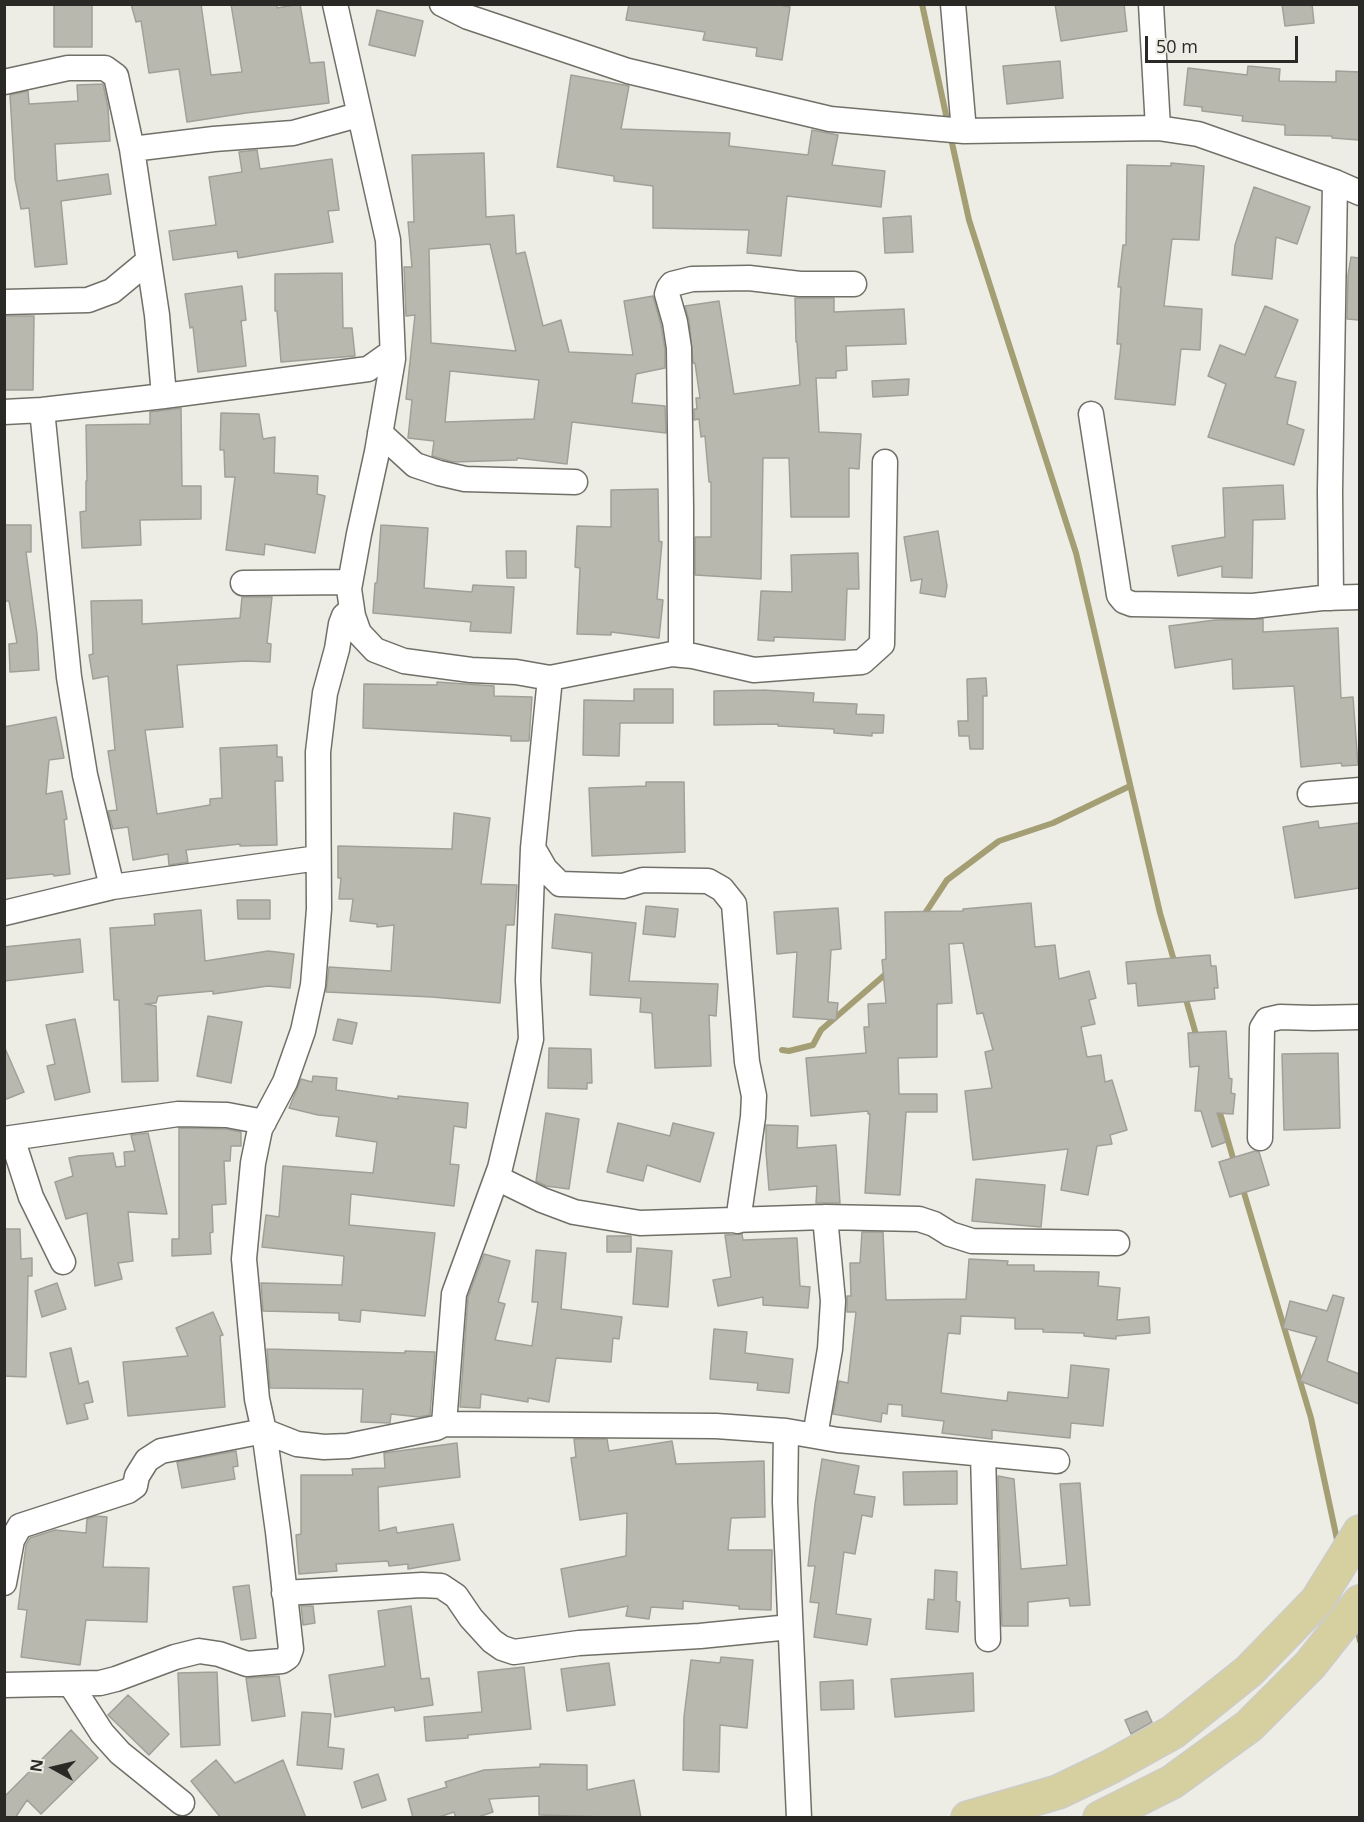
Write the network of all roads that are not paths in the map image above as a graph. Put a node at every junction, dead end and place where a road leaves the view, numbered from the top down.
1 (335, 4) edge
2 (442, 4) edge
3 (953, 4) edge
4 (1151, 4) edge
5 (4, 82) edge
6 (358, 115) junction
7 (1158, 128) junction
8 (964, 130) junction
9 (132, 149) junction
10 (1335, 182) junction
11 (1359, 193) edge
12 (147, 262) junction
13 (854, 284) dead end
14 (4, 302) edge
15 (378, 374) junction
16 (164, 396) junction
17 (42, 410) junction
18 (4, 412) edge
19 (1091, 414) dead end
20 (380, 433) junction
21 (885, 462) dead end
22 (574, 482) dead end
23 (350, 582) junction
24 (243, 583) dead end
25 (1359, 597) edge
26 (1331, 598) junction
27 (352, 609) junction
28 (371, 646) junction
29 (337, 650) junction
30 (681, 655) junction
31 (550, 678) junction
32 (1359, 790) edge
33 (1310, 794) dead end
34 (533, 848) junction
35 (318, 858) junction
36 (112, 887) junction
37 (4, 913) edge
38 (1359, 1017) edge
39 (264, 1122) junction
40 (8, 1138) edge
41 (1260, 1138) dead end
42 (497, 1178) junction
43 (825, 1217) junction
44 (738, 1221) junction
45 (1116, 1243) dead end
46 (63, 1262) dead end
47 (444, 1424) junction
48 (264, 1431) junction
49 (786, 1431) junction
50 (815, 1436) junction
51 (982, 1454) junction
52 (1057, 1461) dead end
53 (8, 1539) edge
54 (1353, 1542) edge
55 (4, 1583) edge
56 (284, 1593) junction
57 (1352, 1611) edge
58 (790, 1627) junction
59 (988, 1639) dead end
60 (4, 1684) edge
61 (71, 1685) junction
62 (182, 1803) dead end
63 (799, 1818) edge
64 (968, 1818) edge
65 (1100, 1818) edge

1 - 6 street
2 - 8 street
3 - 8 street
4 - 7 street
5 - 9 street
6 - 9 street
6 - 15 street
7 - 8 street
7 - 10 street
9 - 12 street
10 - 11 street
10 - 26 street
12 - 14 street
12 - 16 street
13 - 30 street
15 - 16 street
15 - 20 street
16 - 17 street
17 - 18 street
17 - 36 street
19 - 26 street
20 - 22 street
20 - 23 street
21 - 30 street
23 - 24 street
23 - 27 street
25 - 26 street
27 - 28 street
27 - 29 street
28 - 29 street
28 - 31 street
29 - 35 street
30 - 31 street
31 - 34 street
32 - 33 street
34 - 42 street
34 - 44 street
35 - 36 street
35 - 39 street
36 - 37 street
38 - 41 street
39 - 40 street
39 - 48 street
40 - 46 street
42 - 44 street
42 - 47 street
43 - 44 street
43 - 45 street
43 - 50 street
47 - 48 street
47 - 49 street
48 - 53 street
48 - 56 street
49 - 50 street
49 - 58 street
50 - 51 street
51 - 52 street
51 - 59 street
53 - 55 street
54 - 64 main road
56 - 58 street
56 - 61 street
57 - 65 main road
58 - 63 street
60 - 61 street
61 - 62 street

